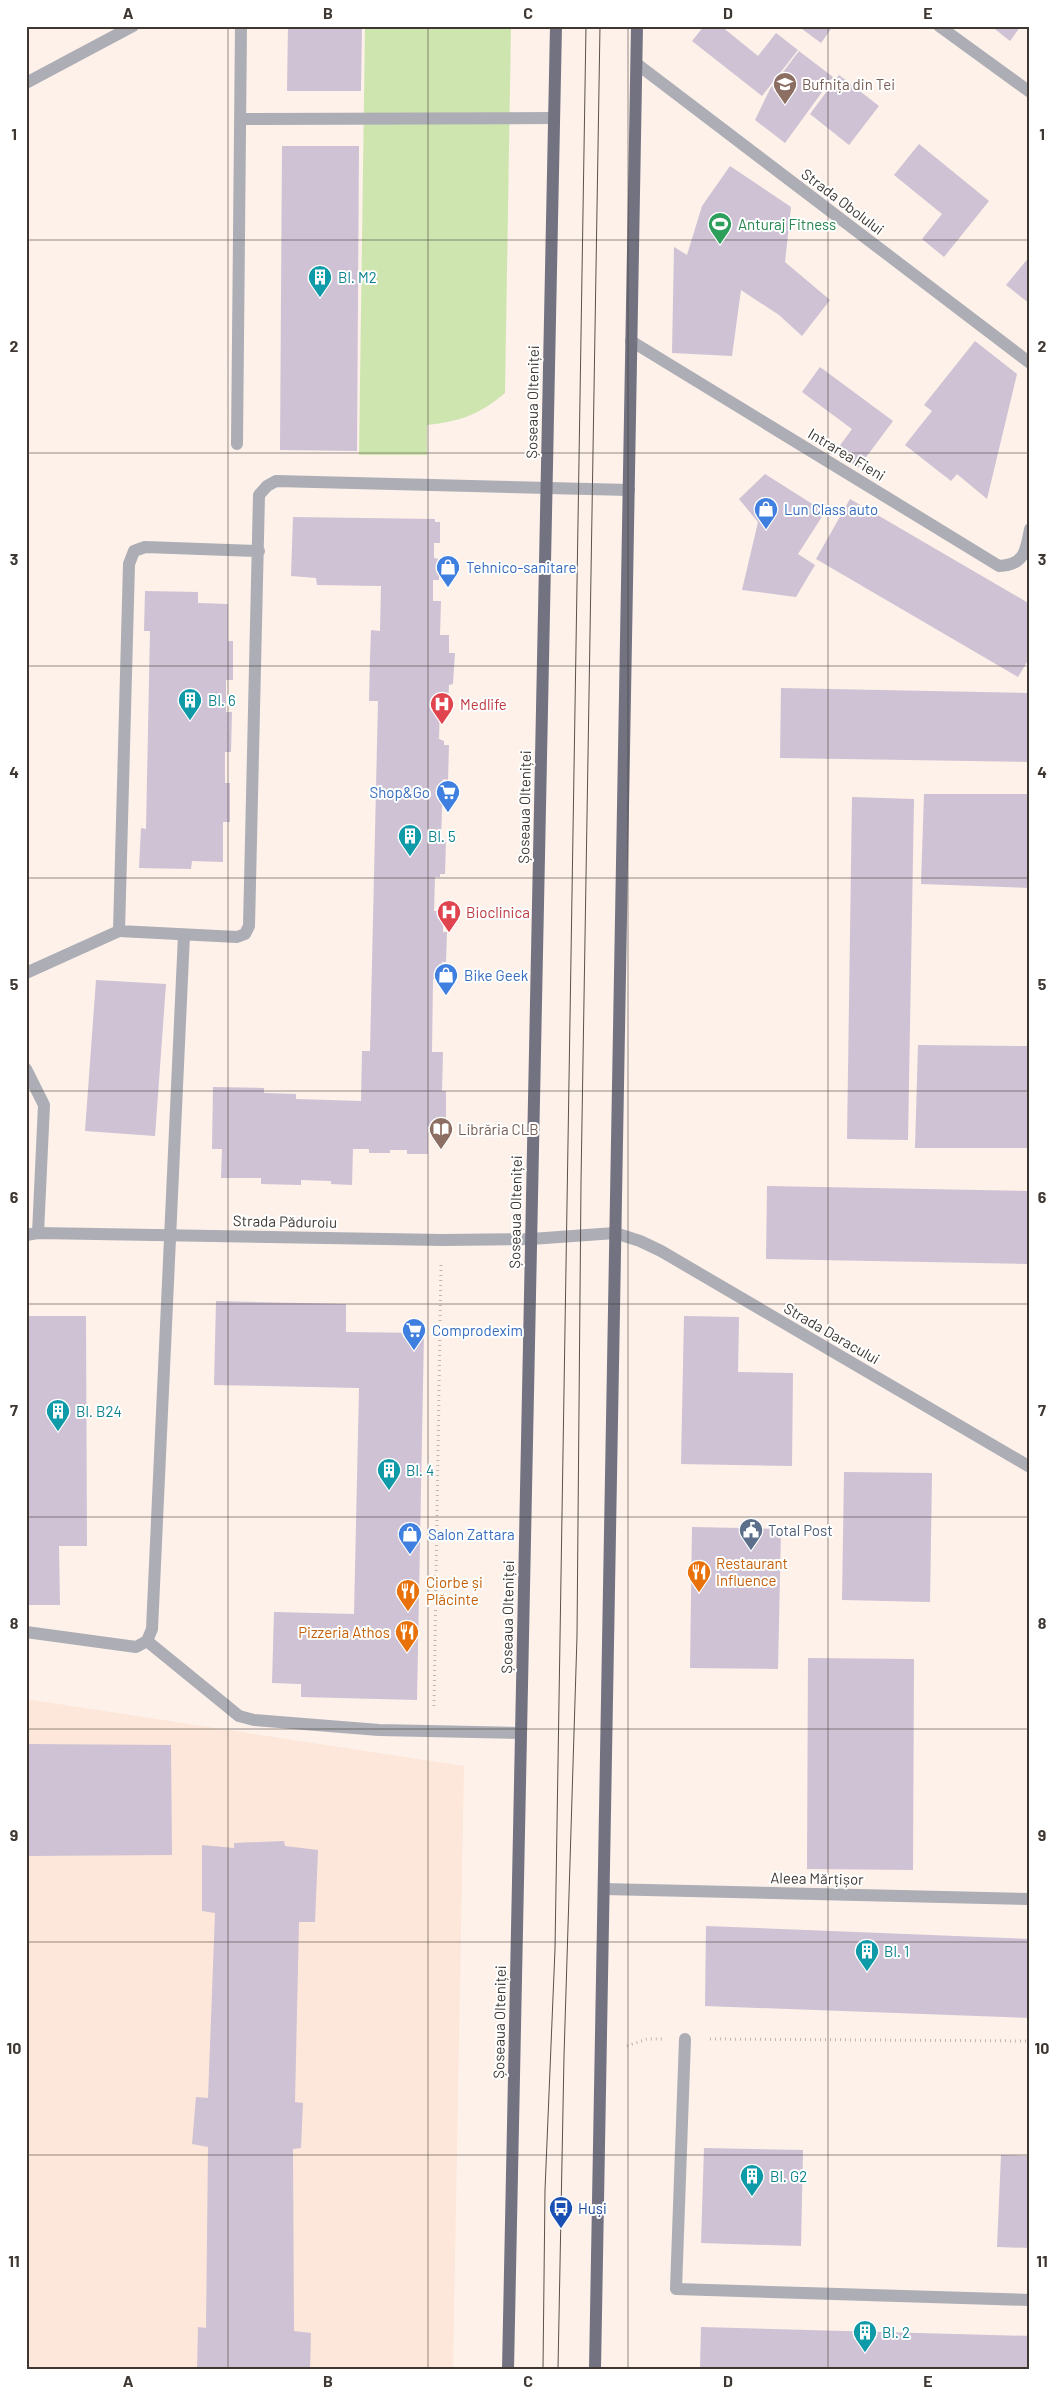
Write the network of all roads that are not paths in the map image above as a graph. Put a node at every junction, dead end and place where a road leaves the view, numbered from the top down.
1 (133, 26) edge
2 (241, 26) edge
3 (556, 26) edge
4 (638, 26) edge
5 (939, 26) edge
6 (637, 64) junction
7 (26, 84) edge
8 (1030, 92) edge
9 (554, 118) junction
10 (241, 119) junction
11 (631, 341) junction
12 (1030, 363) edge
13 (237, 444) dead end
14 (546, 488) junction
15 (629, 490) junction
16 (1030, 528) edge
17 (259, 551) junction
18 (119, 931) junction
19 (184, 935) junction
20 (26, 973) edge
21 (26, 1069) edge
22 (615, 1233) junction
23 (32, 1234) edge
24 (170, 1236) junction
25 (531, 1239) junction
26 (1030, 1467) edge
27 (26, 1632) edge
28 (147, 1641) junction
29 (521, 1733) junction
30 (604, 1888) junction
31 (1030, 1899) edge
32 (685, 2039) road end
33 (1030, 2300) edge
34 (508, 2369) edge
35 (595, 2369) edge

1 - 7 street
2 - 10 street
3 - 9 main road, Șoseaua Olteniței
4 - 6 main road
5 - 8 street
6 - 11 main road
6 - 12 street, Strada Obolului
9 - 10 street
9 - 14 main road, Șoseaua Olteniței
10 - 13 street
11 - 15 main road
11 - 16 street, Intrarea Fieni
14 - 15 street
14 - 17 street
14 - 25 main road, Șoseaua Olteniței
15 - 22 main road
17 - 18 street
17 - 19 street
18 - 19 street
18 - 20 street
19 - 24 street
21 - 23 street, Strada Păduroiu
22 - 25 street, Strada Daracului
22 - 26 street, Strada Daracului
22 - 30 main road
23 - 24 street, Strada Păduroiu
24 - 25 street, Strada Păduroiu
24 - 28 street
25 - 29 main road, Șoseaua Olteniței
27 - 28 street
28 - 29 street
29 - 34 main road, Șoseaua Olteniței
30 - 31 street, Aleea Mărțișor
30 - 35 main road
32 - 33 street

